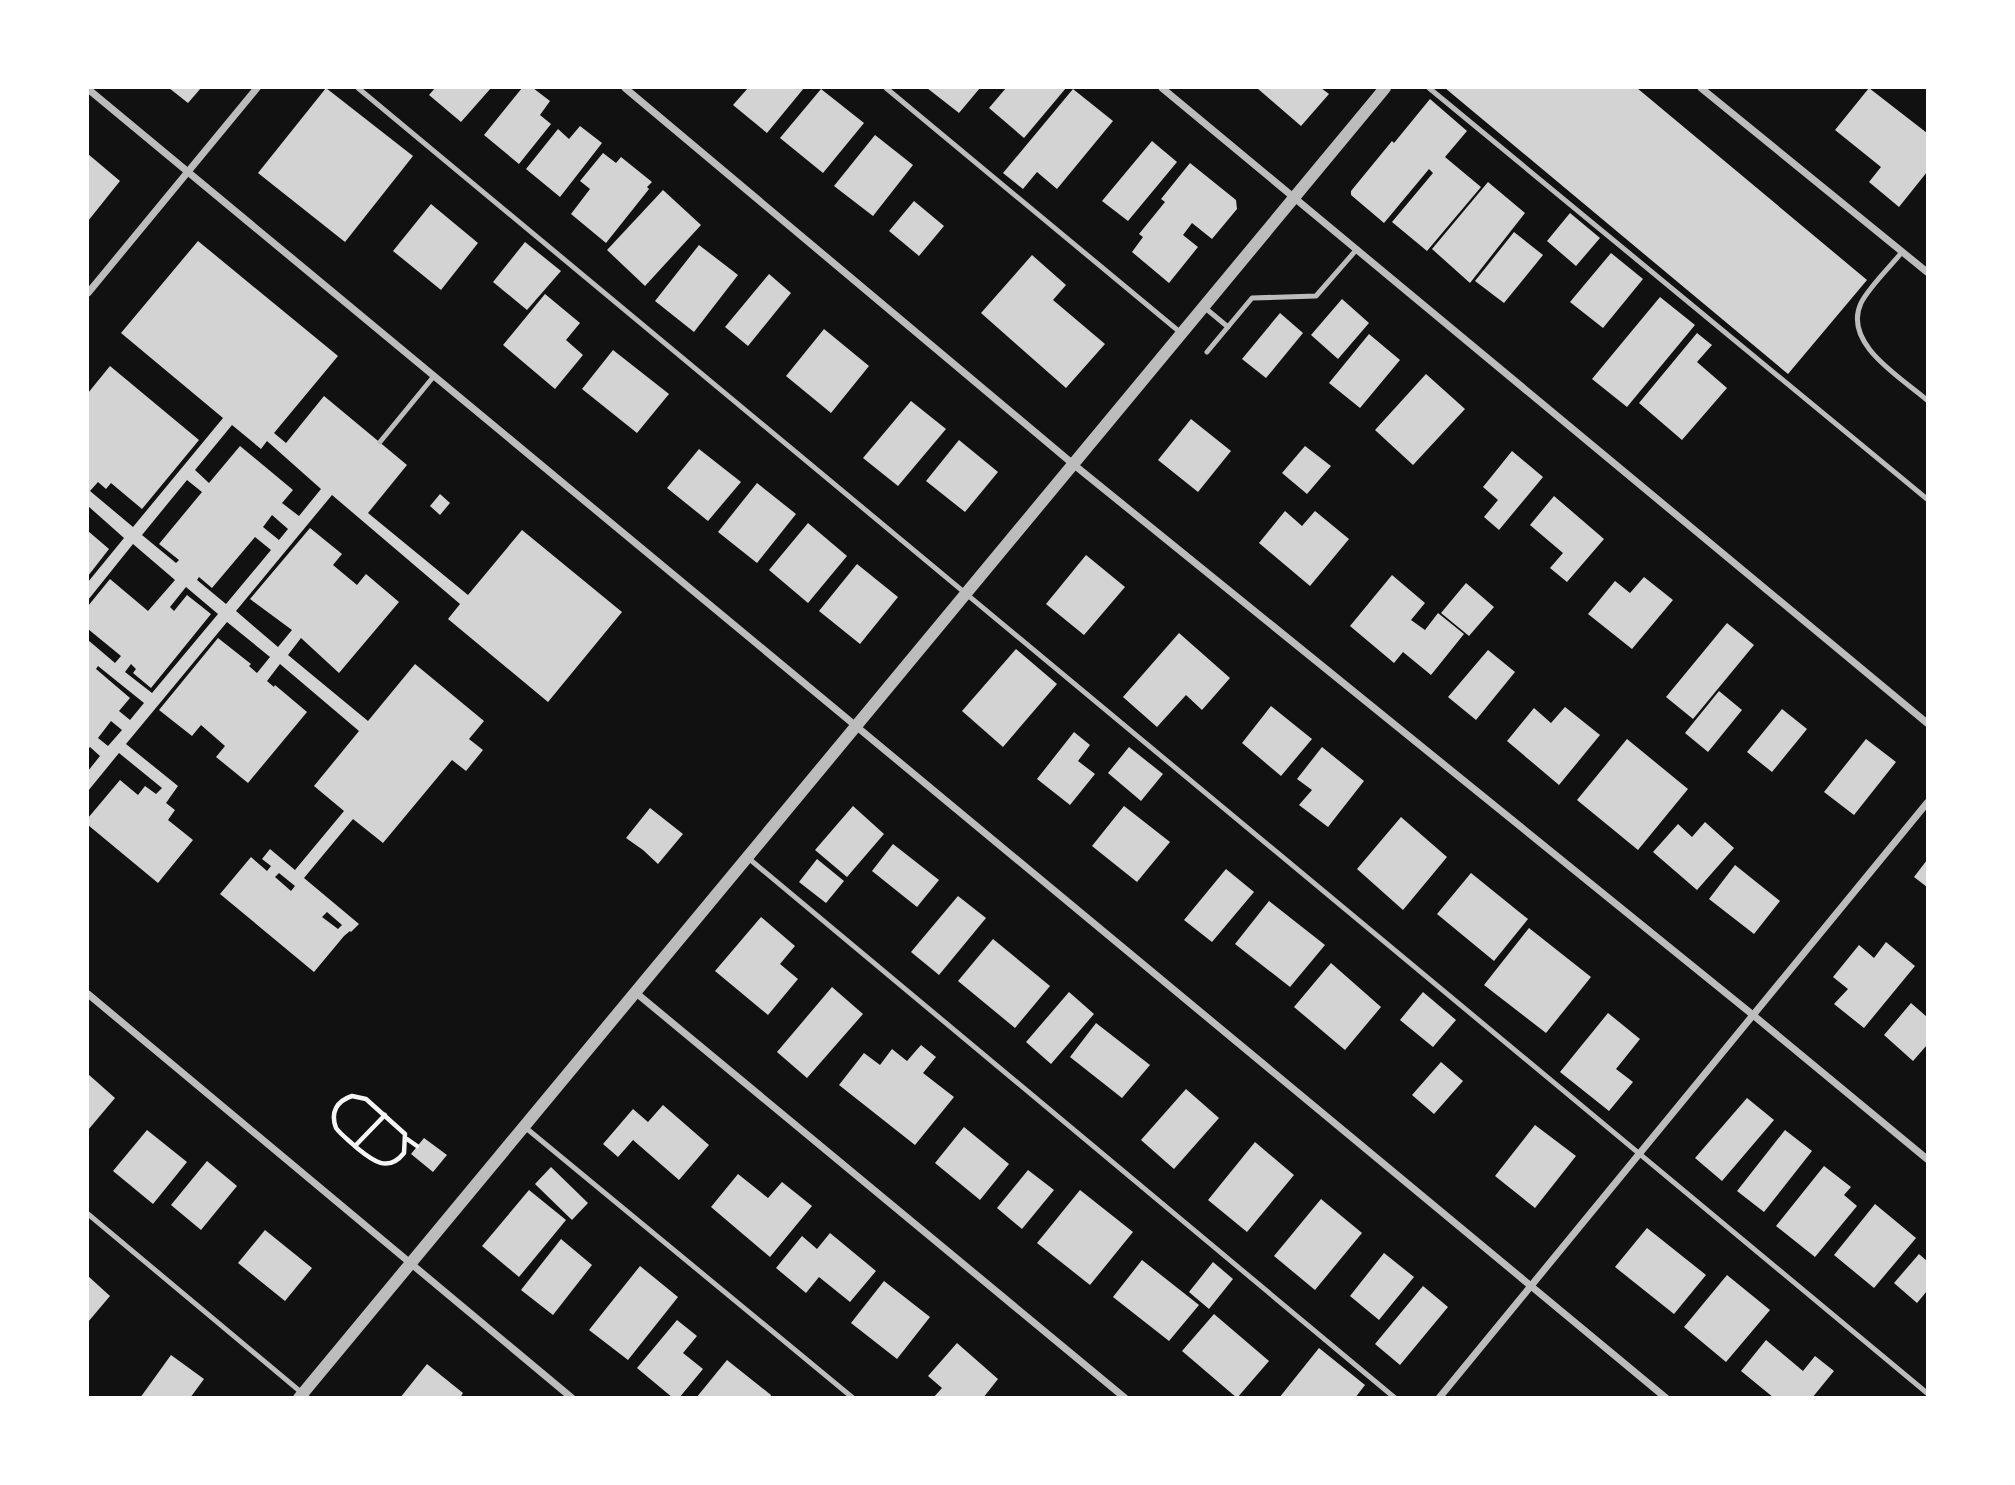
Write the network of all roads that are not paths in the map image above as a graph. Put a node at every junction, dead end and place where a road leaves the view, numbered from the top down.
1 (257, 88) edge
2 (358, 88) edge
3 (625, 88) edge
4 (886, 88) edge
5 (1162, 88) edge
6 (1385, 88) edge
7 (1429, 88) edge
8 (1700, 88) edge
9 (88, 89) edge
10 (188, 172) junction
11 (1294, 197) junction
12 (1357, 249) junction
13 (1902, 252) junction
14 (1927, 272) edge
15 (88, 293) edge
16 (1203, 306) junction
17 (1228, 327) junction
18 (1181, 333) junction
19 (1207, 352) dead end
20 (434, 376) junction
21 (1927, 400) edge
22 (380, 442) dead end
23 (1073, 464) junction
24 (1927, 499) edge
25 (967, 592) junction
26 (1927, 723) edge
27 (856, 725) junction
28 (1927, 803) edge
29 (747, 857) junction
30 (635, 992) junction
31 (88, 994) edge
32 (1753, 1015) junction
33 (523, 1126) junction
34 (1640, 1153) junction
35 (1927, 1159) edge
36 (88, 1214) edge
37 (410, 1263) junction
38 (1531, 1285) junction
39 (1927, 1393) edge
40 (303, 1396) edge
41 (572, 1398) edge
42 (853, 1398) edge
43 (1125, 1398) edge
44 (1395, 1398) edge
45 (1439, 1398) edge
46 (1666, 1398) edge

1 - 10 street
2 - 25 lane
3 - 23 street
4 - 18 lane
5 - 11 street
6 - 11 street
7 - 24 lane
8 - 13 street
9 - 10 street
10 - 15 street
10 - 20 street
11 - 12 street
11 - 16 street
12 - 17 lane
12 - 26 street
13 - 14 street
13 - 21 lane
16 - 17 lane
16 - 18 street
17 - 19 lane
18 - 23 street
20 - 22 lane
20 - 27 street
23 - 25 street
23 - 32 street
25 - 27 street
25 - 34 lane
27 - 29 street
27 - 38 street
28 - 32 street
29 - 30 street
29 - 44 lane
30 - 33 street
30 - 43 street
31 - 37 street
32 - 34 street
32 - 35 street
33 - 37 street
33 - 42 lane
34 - 38 street
34 - 39 lane
36 - 40 lane
37 - 40 street
37 - 41 street
38 - 45 street
38 - 46 street

